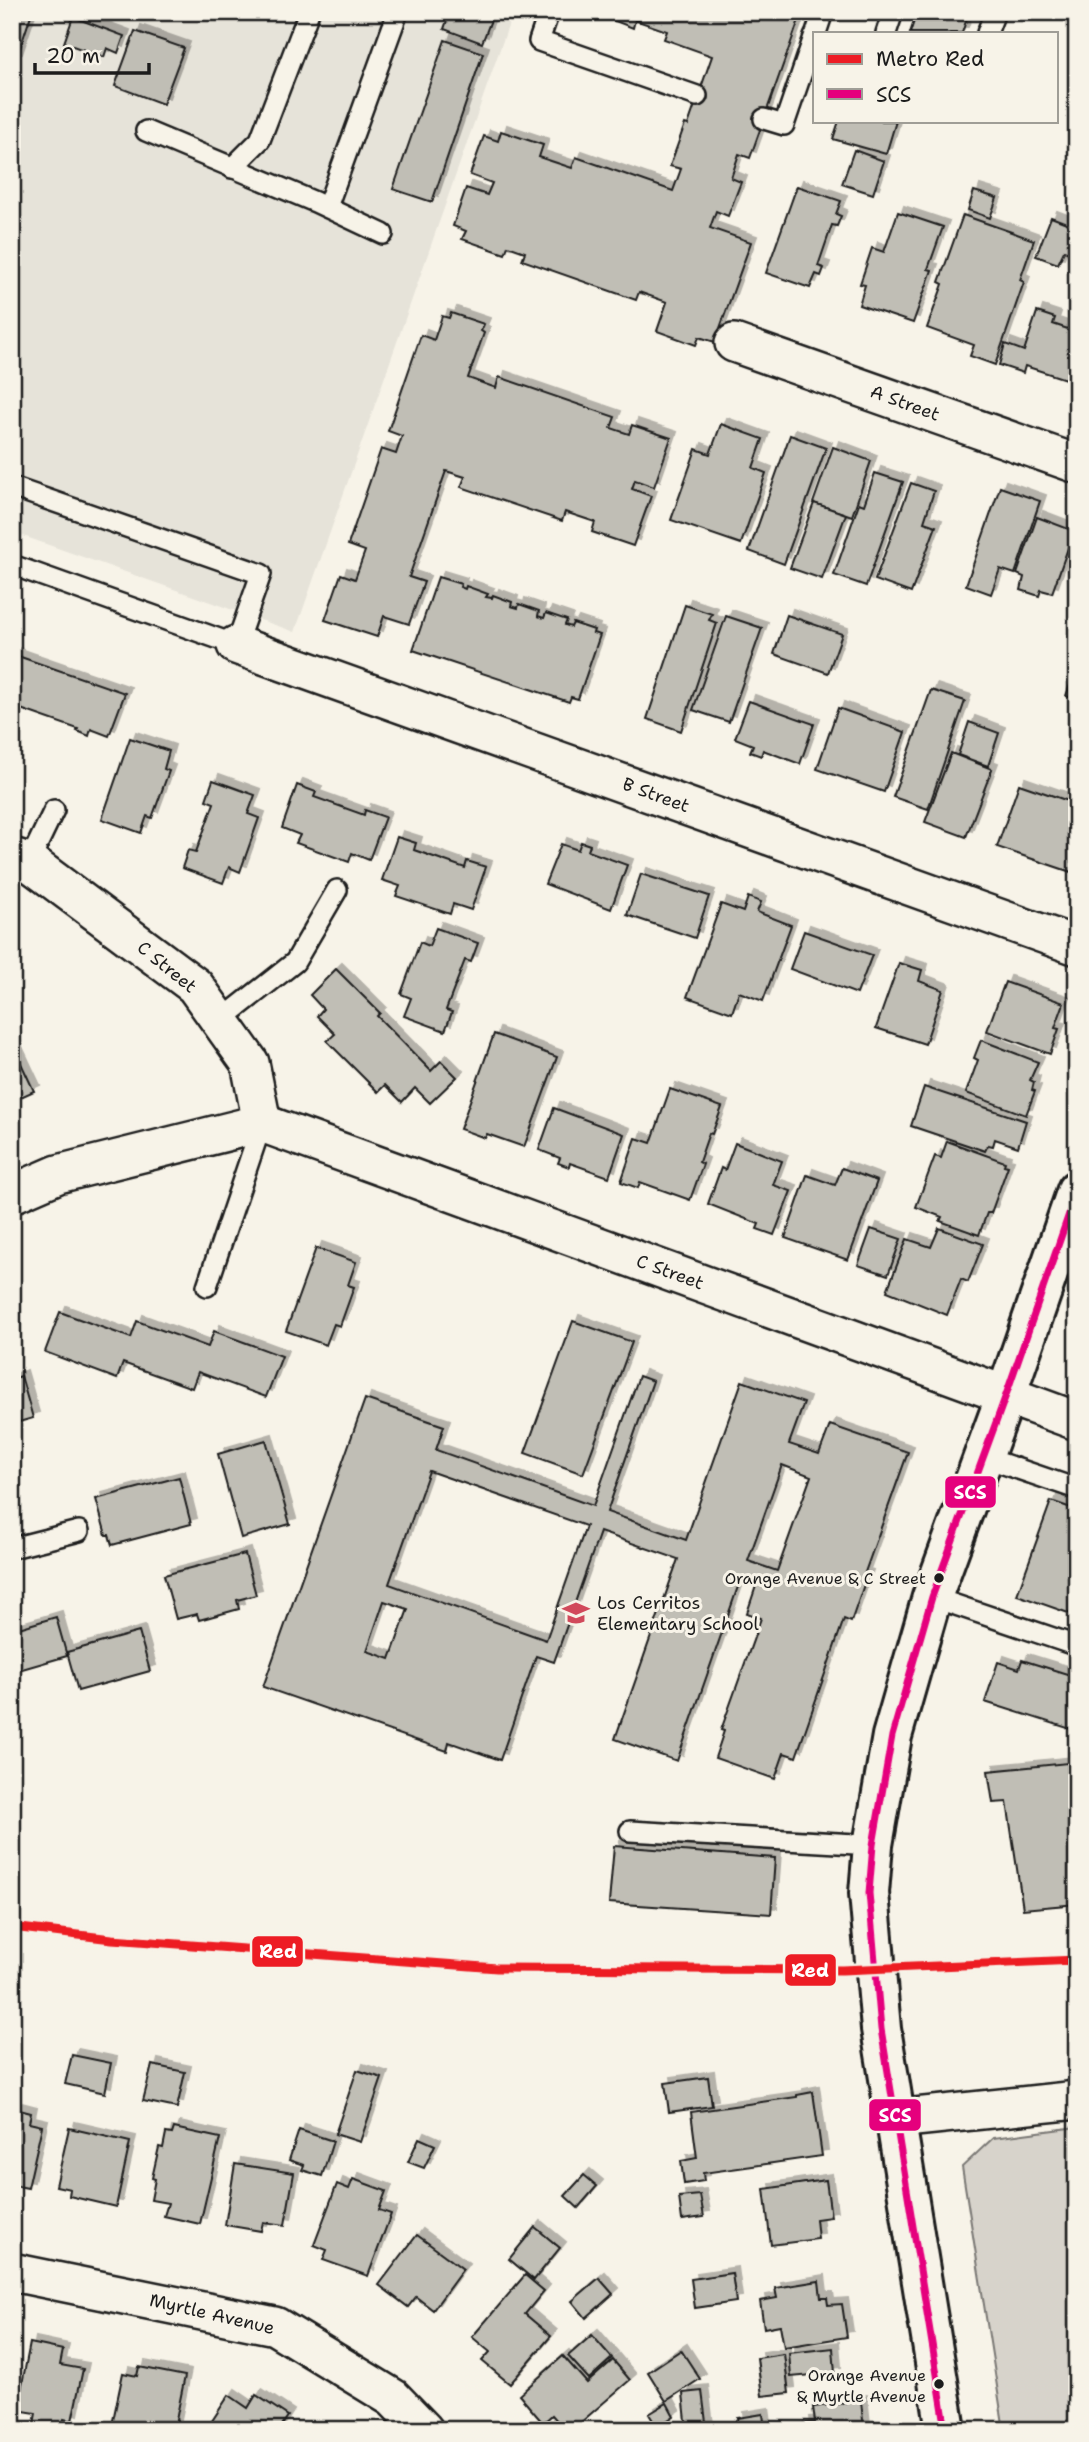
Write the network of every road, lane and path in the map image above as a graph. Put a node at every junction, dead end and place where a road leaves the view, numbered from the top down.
1 (398, 12) edge
2 (549, 12) edge
3 (823, 12) edge
4 (893, 12) edge
5 (995, 12) edge
6 (304, 13) edge
7 (816, 32) edge
8 (886, 32) edge
9 (987, 32) edge
10 (813, 41) edge
11 (697, 96) dead end
12 (764, 119) dead end
13 (146, 131) dead end
14 (232, 168) junction
15 (327, 207) junction
16 (383, 234) dead end
17 (734, 342) dead end
18 (1077, 464) edge
19 (16, 489) edge
20 (12, 565) edge
21 (236, 645) junction
22 (54, 810) dead end
23 (20, 860) edge
24 (337, 890) dead end
25 (1077, 946) edge
26 (220, 1021) junction
27 (262, 1123) junction
28 (1077, 1190) edge
29 (12, 1195) edge
30 (207, 1286) dead end
31 (1006, 1395) junction
32 (1077, 1421) edge
33 (983, 1457) junction
34 (1077, 1489) edge
35 (79, 1531) dead end
36 (12, 1548) edge
37 (932, 1597) junction
38 (1077, 1646) edge
39 (630, 1831) dead end
40 (873, 1845) junction
41 (1077, 2100) edge
42 (896, 2119) junction
43 (12, 2272) edge
44 (424, 2430) edge
45 (946, 2430) edge

1 - 15 lane
2 - 11 lane
3 - 7 lane
4 - 8 lane
5 - 9 lane
6 - 14 lane
10 - 12 lane
13 - 14 lane
14 - 15 lane
15 - 16 lane
17 - 18 street, A Street
19 - 21 lane
20 - 21 lane
21 - 25 street, B Street
22 - 23 lane
23 - 26 street, C Street
24 - 26 lane
26 - 27 street, C Street
27 - 29 street
27 - 30 lane
27 - 31 street, C Street
28 - 31 street
31 - 32 street, C Street
31 - 33 street
33 - 34 lane
33 - 37 street
35 - 36 lane
37 - 38 lane
37 - 40 street
39 - 40 lane
40 - 42 street
41 - 42 street
42 - 45 street
43 - 44 street, Myrtle Avenue

